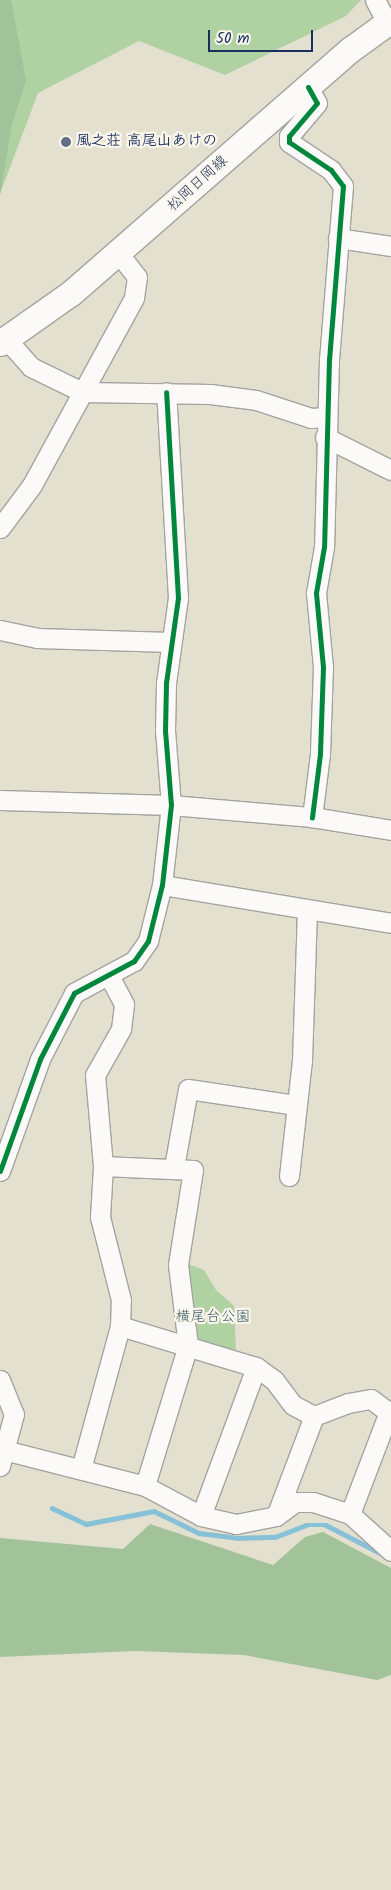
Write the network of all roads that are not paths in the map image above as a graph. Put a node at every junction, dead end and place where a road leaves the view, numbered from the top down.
1 (375, 0) edge
2 (389, 21) edge
3 (308, 87) junction
4 (338, 238) junction
5 (391, 246) edge
6 (118, 254) junction
7 (3, 341) edge
8 (82, 392) junction
9 (166, 392) junction
10 (327, 417) junction
11 (325, 437) junction
12 (391, 470) edge
13 (0, 528) edge
14 (0, 630) edge
15 (172, 642) junction
16 (0, 800) edge
17 (171, 806) junction
18 (312, 817) junction
19 (391, 830) edge
20 (162, 885) junction
21 (307, 910) junction
22 (391, 924) edge
23 (108, 976) junction
24 (297, 1106) junction
25 (104, 1166) junction
26 (174, 1168) junction
27 (0, 1171) edge
28 (289, 1176) dead end
29 (120, 1326) junction
30 (188, 1345) junction
31 (256, 1367) junction
32 (0, 1380) edge
33 (390, 1413) edge
34 (314, 1416) junction
35 (2, 1455) edge
36 (81, 1469) junction
37 (145, 1486) junction
38 (350, 1514) junction
39 (201, 1516) junction
40 (276, 1516) junction
41 (391, 1551) edge

1 - 2 street
2 - 3 main road, 松岡日岡線
3 - 4 street
3 - 6 main road, 松岡日岡線
4 - 5 street
4 - 10 street
6 - 7 main road, 松岡日岡線
6 - 8 street
7 - 8 street
8 - 9 street
8 - 13 street
9 - 10 street
9 - 15 street
10 - 11 street
11 - 12 street
11 - 18 street
14 - 15 street
15 - 17 street
16 - 17 street
17 - 18 street
17 - 20 street
18 - 19 street
20 - 21 street
20 - 23 street
21 - 22 street
21 - 24 street
23 - 25 street
23 - 27 street
24 - 26 street
24 - 28 street
25 - 26 street
25 - 29 street
26 - 30 street
29 - 30 street
29 - 36 street
30 - 31 street
30 - 37 street
31 - 34 street
31 - 39 street
32 - 35 street
33 - 34 street
33 - 38 street
34 - 40 street
35 - 36 street
36 - 37 street
37 - 39 street
38 - 40 street
38 - 41 street
39 - 40 street

